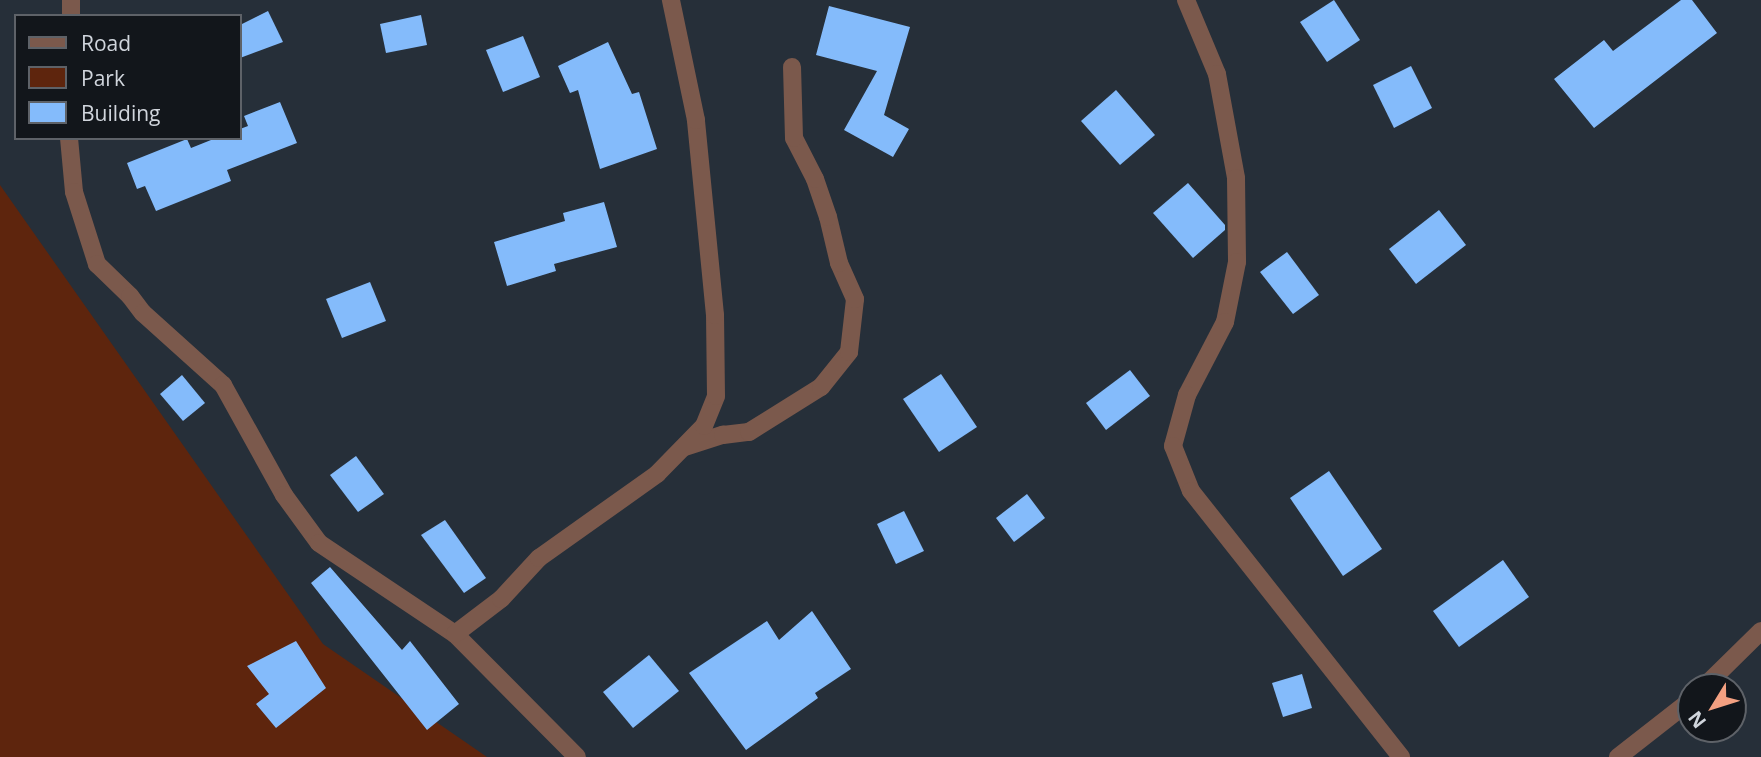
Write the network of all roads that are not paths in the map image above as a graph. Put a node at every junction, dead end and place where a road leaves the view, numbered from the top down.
1 (671, 0) edge
2 (1186, 0) edge
3 (792, 67) dead end
4 (69, 140) edge
5 (685, 447) junction
6 (1761, 631) edge
7 (455, 634) junction
8 (1718, 673) edge
9 (1677, 711) edge
10 (577, 757) edge
11 (1401, 757) edge
12 (1618, 757) edge

1 - 5 street
2 - 11 street
3 - 5 street
4 - 7 street
5 - 7 street
6 - 8 street
7 - 10 street
9 - 12 street

